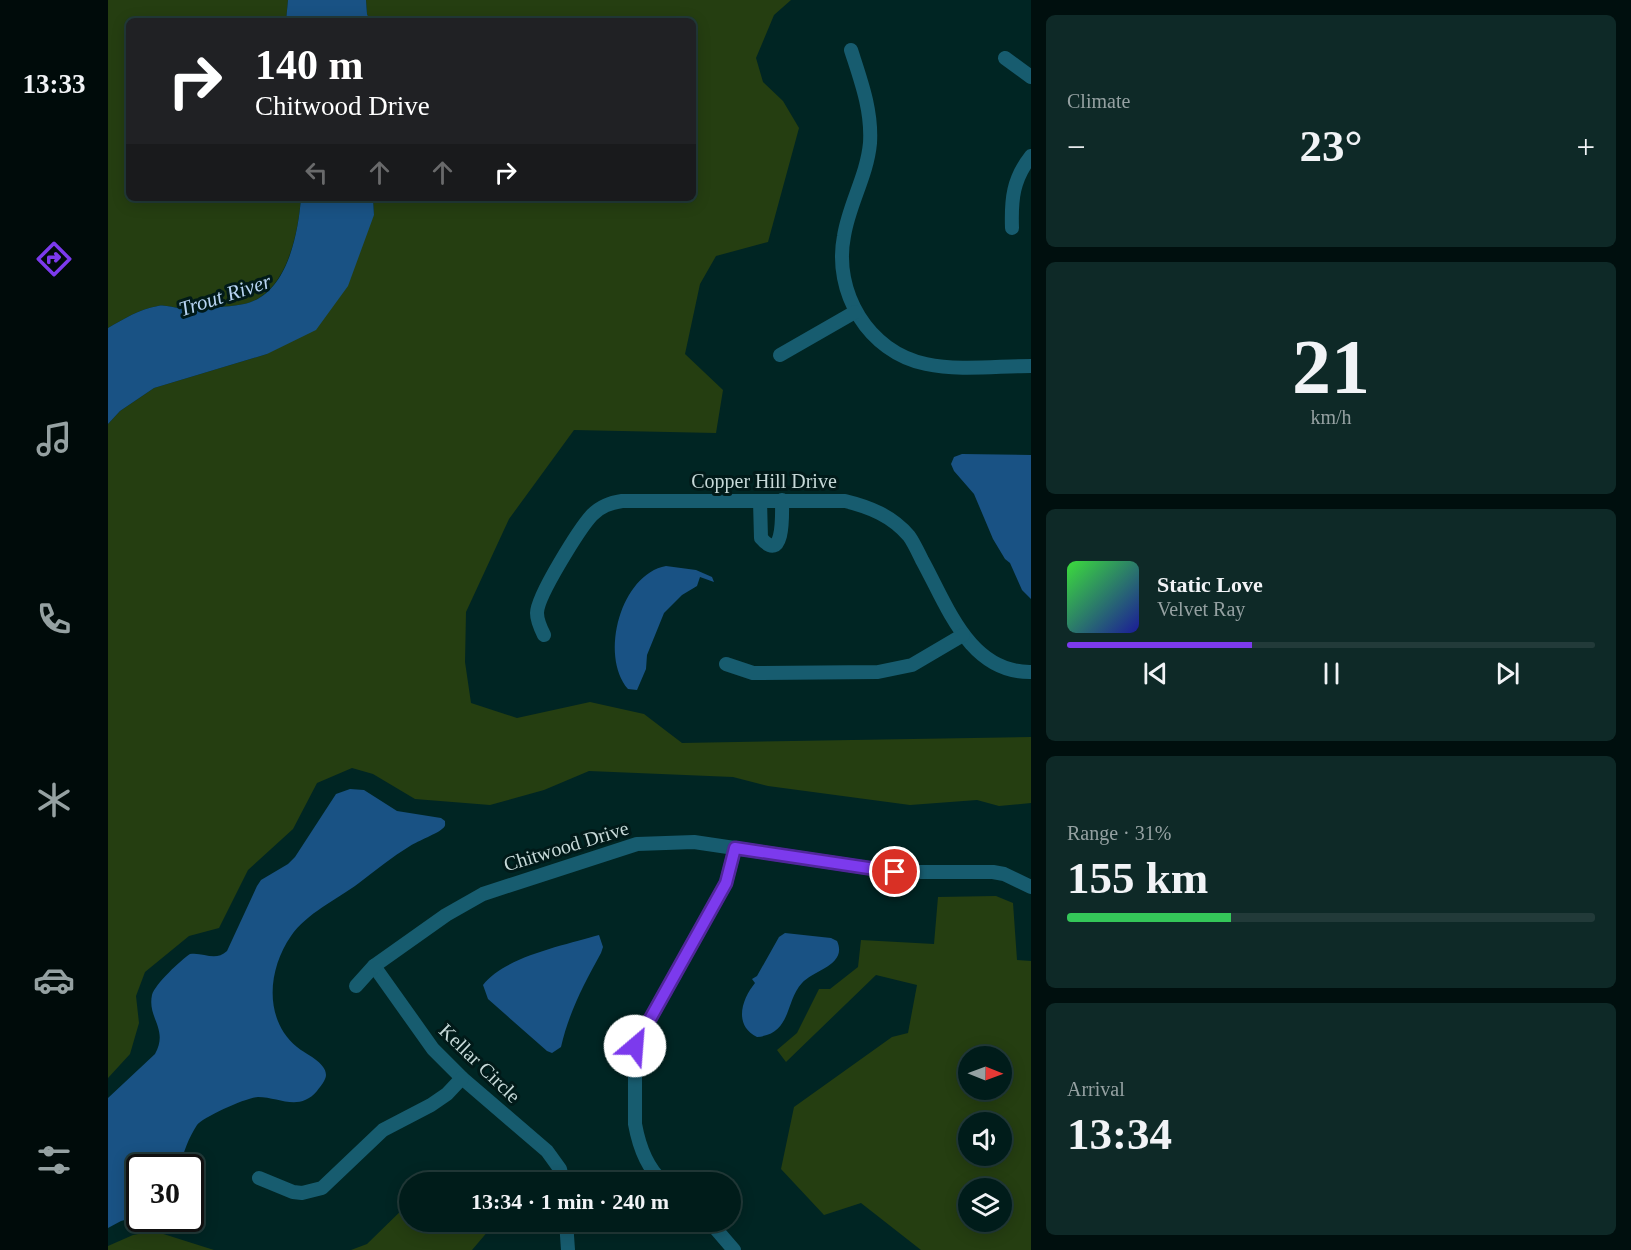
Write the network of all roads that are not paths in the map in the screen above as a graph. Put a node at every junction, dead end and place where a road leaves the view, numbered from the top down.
1 (851, 50) dead end
2 (1005, 58) dead end
3 (1031, 77) edge
4 (1031, 156) edge
5 (1012, 228) dead end
6 (855, 312) junction
7 (780, 355) dead end
8 (1031, 366) edge
9 (782, 500) junction
10 (760, 501) junction
11 (963, 635) junction
12 (544, 636) dead end
13 (726, 664) dead end
14 (1031, 672) edge
15 (735, 848) junction
16 (1031, 888) edge
17 (374, 966) junction
18 (356, 986) dead end
19 (462, 1078) junction
20 (561, 1172) edge
21 (652, 1172) edge
22 (259, 1179) dead end
23 (567, 1232) edge
24 (718, 1232) edge
25 (568, 1250) edge
26 (734, 1250) edge

1 - 6 street
2 - 3 street
4 - 5 street
6 - 7 street
6 - 8 street
9 - 10 street, Copper Hill Drive
9 - 10 street
9 - 11 street, Copper Hill Drive
10 - 12 street, Copper Hill Drive
11 - 13 street
11 - 14 street, Copper Hill Drive
15 - 16 street, Chitwood Drive
15 - 17 street, Chitwood Drive
15 - 21 street
17 - 18 street, Chitwood Drive
17 - 19 street, Kellar Circle
19 - 20 street, Kellar Circle
19 - 22 street
23 - 25 street
24 - 26 street

